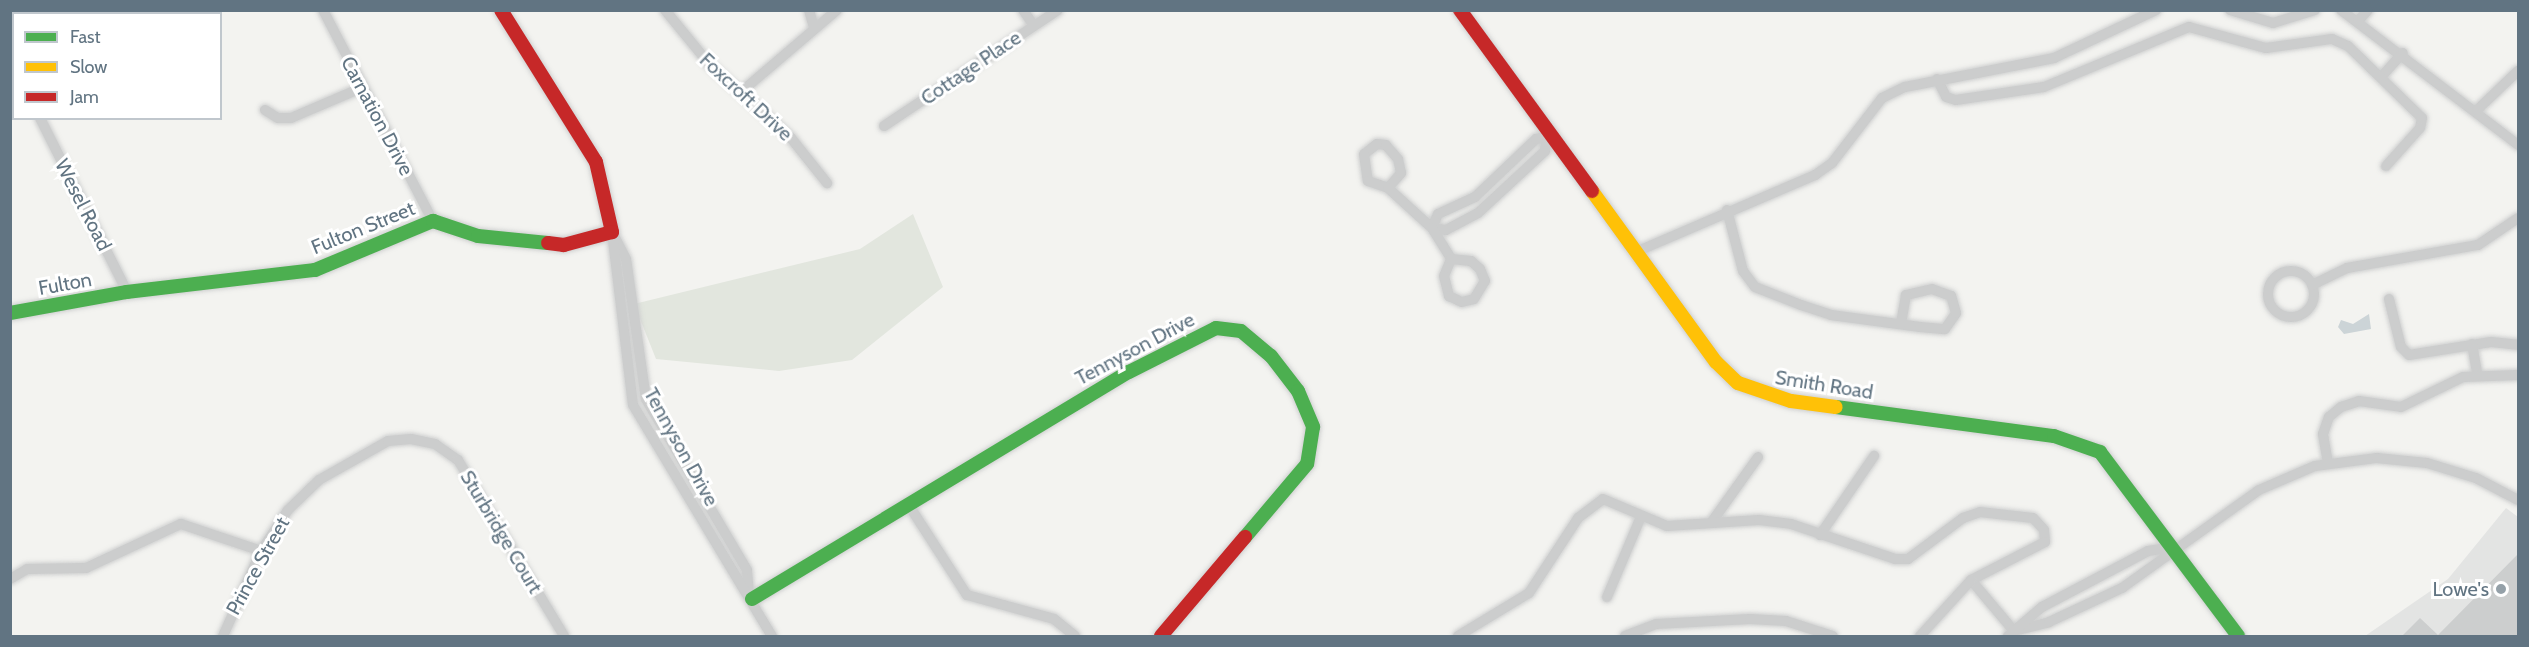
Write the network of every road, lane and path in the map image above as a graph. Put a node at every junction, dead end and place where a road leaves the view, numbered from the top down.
1 (323, 10) edge
2 (501, 10) edge
3 (665, 10) edge
4 (808, 10) edge
5 (837, 10) edge
6 (1023, 10) edge
7 (1058, 10) edge
8 (1460, 10) edge
9 (2156, 10) edge
10 (2230, 10) edge
11 (2315, 10) edge
12 (2341, 10) edge
13 (2368, 10) edge
14 (2358, 21) junction
15 (1034, 26) junction
16 (814, 27) junction
17 (2403, 53) junction
18 (2518, 70) edge
19 (2382, 76) junction
20 (1936, 79) junction
21 (361, 87) junction
22 (741, 92) junction
23 (265, 110) dead end
24 (2477, 110) junction
25 (41, 120) edge
26 (884, 126) dead end
27 (1548, 137) junction
28 (2518, 145) edge
29 (1510, 164) junction
30 (2386, 166) dead end
31 (1518, 175) junction
32 (826, 183) dead end
33 (1388, 188) dead end
34 (1727, 210) junction
35 (2518, 218) edge
36 (433, 221) junction
37 (1432, 228) junction
38 (612, 232) junction
39 (1638, 251) junction
40 (1450, 259) junction
41 (2312, 285) junction
42 (127, 292) junction
43 (2389, 299) dead end
44 (10, 314) edge
45 (1901, 324) junction
46 (2472, 344) junction
47 (2518, 345) edge
48 (2477, 373) junction
49 (2518, 375) edge
50 (388, 441) joint
51 (1874, 456) dead end
52 (1758, 457) dead end
53 (2328, 463) junction
54 (2518, 500) edge
55 (910, 507) junction
56 (1640, 519) junction
57 (1711, 523) junction
58 (1820, 535) junction
59 (2174, 547) junction
60 (261, 551) junction
61 (10, 579) edge
62 (1971, 580) junction
63 (751, 597) junction
64 (1607, 597) dead end
65 (2011, 634) edge
66 (223, 636) edge
67 (564, 636) edge
68 (772, 636) edge
69 (1075, 636) edge
70 (1161, 636) edge
71 (1458, 636) edge
72 (1624, 636) edge
73 (1833, 636) edge
74 (1920, 636) edge
75 (2238, 636) edge

1 - 21 street, Carnation Drive
2 - 38 street, Tennyson Drive
3 - 22 street, Foxcroft Drive
4 - 16 street
5 - 16 street
6 - 15 street
7 - 15 street, Cottage Place
8 - 27 street, Smith Road
9 - 20 street
10 - 11 street
12 - 14 street
13 - 14 street
14 - 17 street
15 - 26 street, Cottage Place
16 - 22 street
17 - 19 street
17 - 24 street
18 - 24 street
19 - 20 street
19 - 30 street
20 - 34 street
21 - 23 street
21 - 36 street, Carnation Drive
22 - 32 street, Foxcroft Drive
24 - 28 street
25 - 42 street, Wesel Road
27 - 29 street
27 - 31 street
27 - 39 street, Smith Road
29 - 31 street
29 - 37 street
31 - 37 street
33 - 37 street
34 - 39 street
34 - 45 street
35 - 41 street
36 - 38 street, Fulton Street
36 - 42 street, Fulton Street
37 - 40 street
38 - 63 street, Tennyson Drive
39 - 59 street, Smith Road
40 - 40 street
41 - 41 street
42 - 44 street, Fulton
43 - 46 street
45 - 45 street
46 - 47 street
46 - 48 street
48 - 49 street
48 - 53 street
50 - 60 street, Prince Street
50 - 67 street, Sturbridge Court
51 - 58 street
52 - 57 street
53 - 54 street
53 - 59 street
55 - 63 street, Tennyson Drive
55 - 69 street
55 - 70 street, Tennyson Drive
56 - 57 street
56 - 64 street
56 - 71 street
57 - 58 street
58 - 62 street
59 - 65 street
59 - 65 street
59 - 75 street, Smith Road
60 - 61 street
60 - 66 street, Prince Street
62 - 65 street
62 - 74 street
63 - 68 street, Tennyson Drive
72 - 73 street

